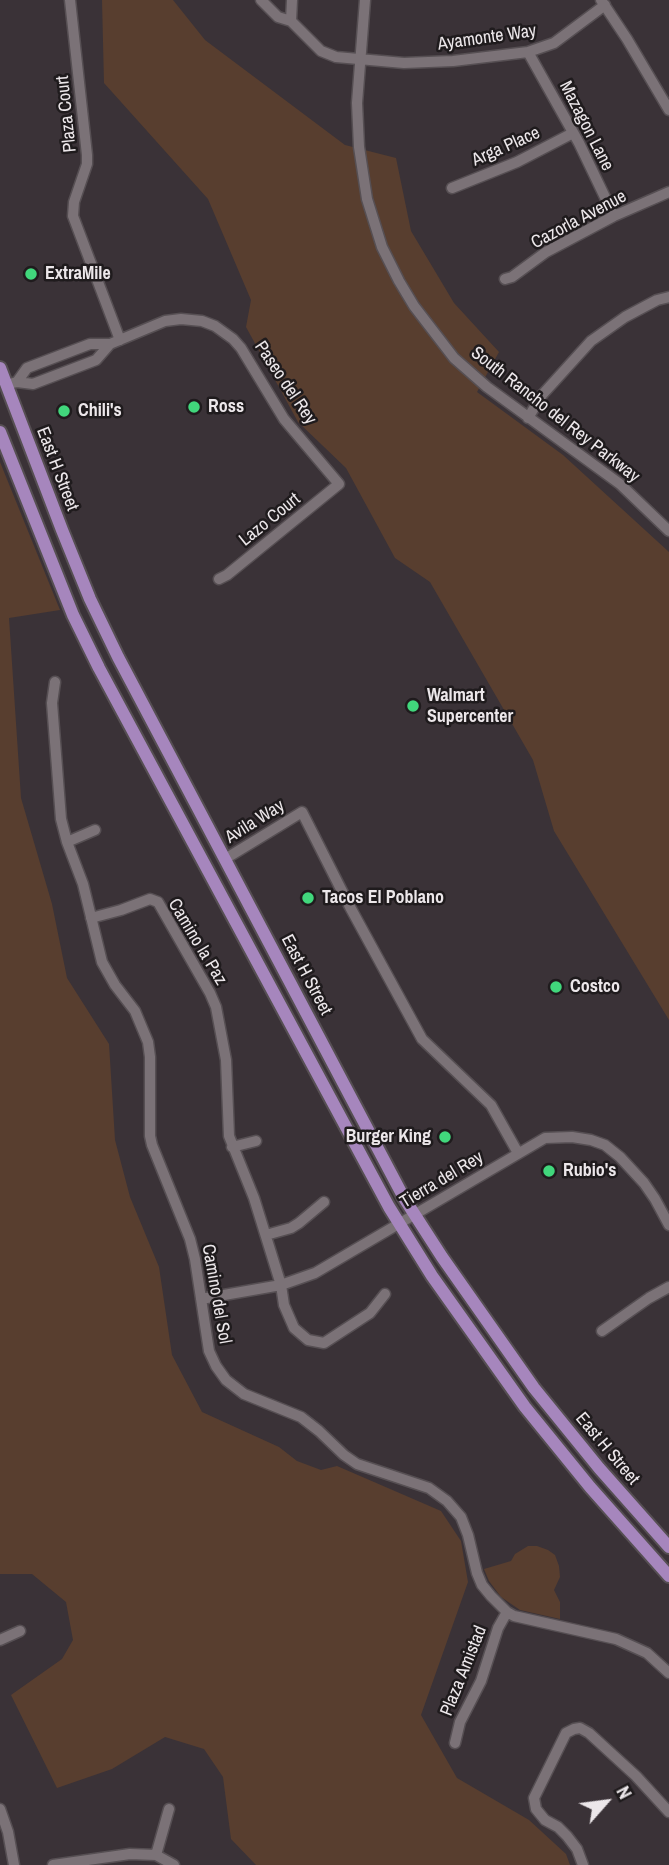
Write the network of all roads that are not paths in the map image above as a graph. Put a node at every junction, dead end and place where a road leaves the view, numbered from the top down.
1 (70, 0) edge
2 (261, 0) edge
3 (292, 0) edge
4 (365, 0) edge
5 (603, 2) edge
6 (290, 21) junction
7 (528, 52) junction
8 (361, 60) junction
9 (669, 110) edge
10 (573, 133) junction
11 (452, 188) dead end
12 (669, 192) edge
13 (614, 216) junction
14 (505, 279) dead end
15 (669, 297) edge
16 (120, 340) junction
17 (110, 344) junction
18 (0, 368) edge
19 (8, 385) edge
20 (528, 418) junction
21 (0, 432) edge
22 (339, 484) joint
23 (669, 531) edge
24 (219, 579) dead end
25 (55, 682) dead end
26 (95, 830) dead end
27 (186, 831) junction
28 (67, 842) junction
29 (225, 859) junction
30 (92, 918) junction
31 (256, 1141) dead end
32 (232, 1147) junction
33 (518, 1153) junction
34 (324, 1202) dead end
35 (414, 1215) junction
36 (400, 1225) junction
37 (669, 1225) edge
38 (266, 1235) junction
39 (281, 1285) junction
40 (669, 1287) edge
41 (385, 1294) dead end
42 (201, 1299) junction
43 (602, 1331) dead end
44 (669, 1547) edge
45 (669, 1576) edge
46 (507, 1612) junction
47 (20, 1631) dead end
48 (0, 1640) edge
49 (669, 1673) edge
50 (455, 1743) dead end
51 (0, 1809) edge
52 (169, 1809) dead end
53 (669, 1812) edge
54 (156, 1855) junction
55 (14, 1865) edge
56 (52, 1865) edge
57 (174, 1865) edge
58 (583, 1865) edge

1 - 16 street, Plaza Court
2 - 6 street, Ayamonte Way
3 - 6 street
4 - 8 street, South Rancho del Rey Parkway
5 - 7 street, Ayamonte Way
5 - 9 street
6 - 8 street, Ayamonte Way
7 - 8 street, Ayamonte Way
7 - 10 street, Mazagon Lane
8 - 20 street, South Rancho del Rey Parkway
10 - 11 street, Arga Place
10 - 13 street, Mazagon Lane
12 - 13 street, Cazorla Avenue
13 - 14 street, Cazorla Avenue
15 - 20 street
16 - 17 street, Paseo del Rey
16 - 22 street, Paseo del Rey
17 - 19 street, Paseo del Rey
17 - 19 street, Paseo del Rey
18 - 19 main road, East H Street
19 - 29 main road, East H Street
20 - 23 street, South Rancho del Rey Parkway
21 - 27 main road, East H Street
22 - 24 street, Lazo Court
25 - 28 street, Camino del Sol
26 - 28 street
27 - 29 main road
27 - 36 main road, East H Street
28 - 30 street, Camino del Sol
29 - 33 street, Avila Way
29 - 35 main road, East H Street
30 - 32 street, Camino la Paz
30 - 42 street, Camino del Sol
31 - 32 street
32 - 38 street, Camino la Paz
33 - 35 street, Tierra del Rey
33 - 37 street, Tierra del Rey
34 - 38 street
35 - 36 street, Tierra del Rey
35 - 44 main road, East H Street
36 - 39 street, Tierra del Rey
36 - 45 main road, East H Street
38 - 39 street, Camino la Paz
39 - 41 street, Camino la Paz
39 - 42 street, Tierra del Rey
40 - 43 street
42 - 46 street, Camino del Sol
46 - 49 street
46 - 50 street, Plaza Amistad
47 - 48 street
51 - 55 street
52 - 54 street
53 - 58 street
54 - 56 street
54 - 57 street

